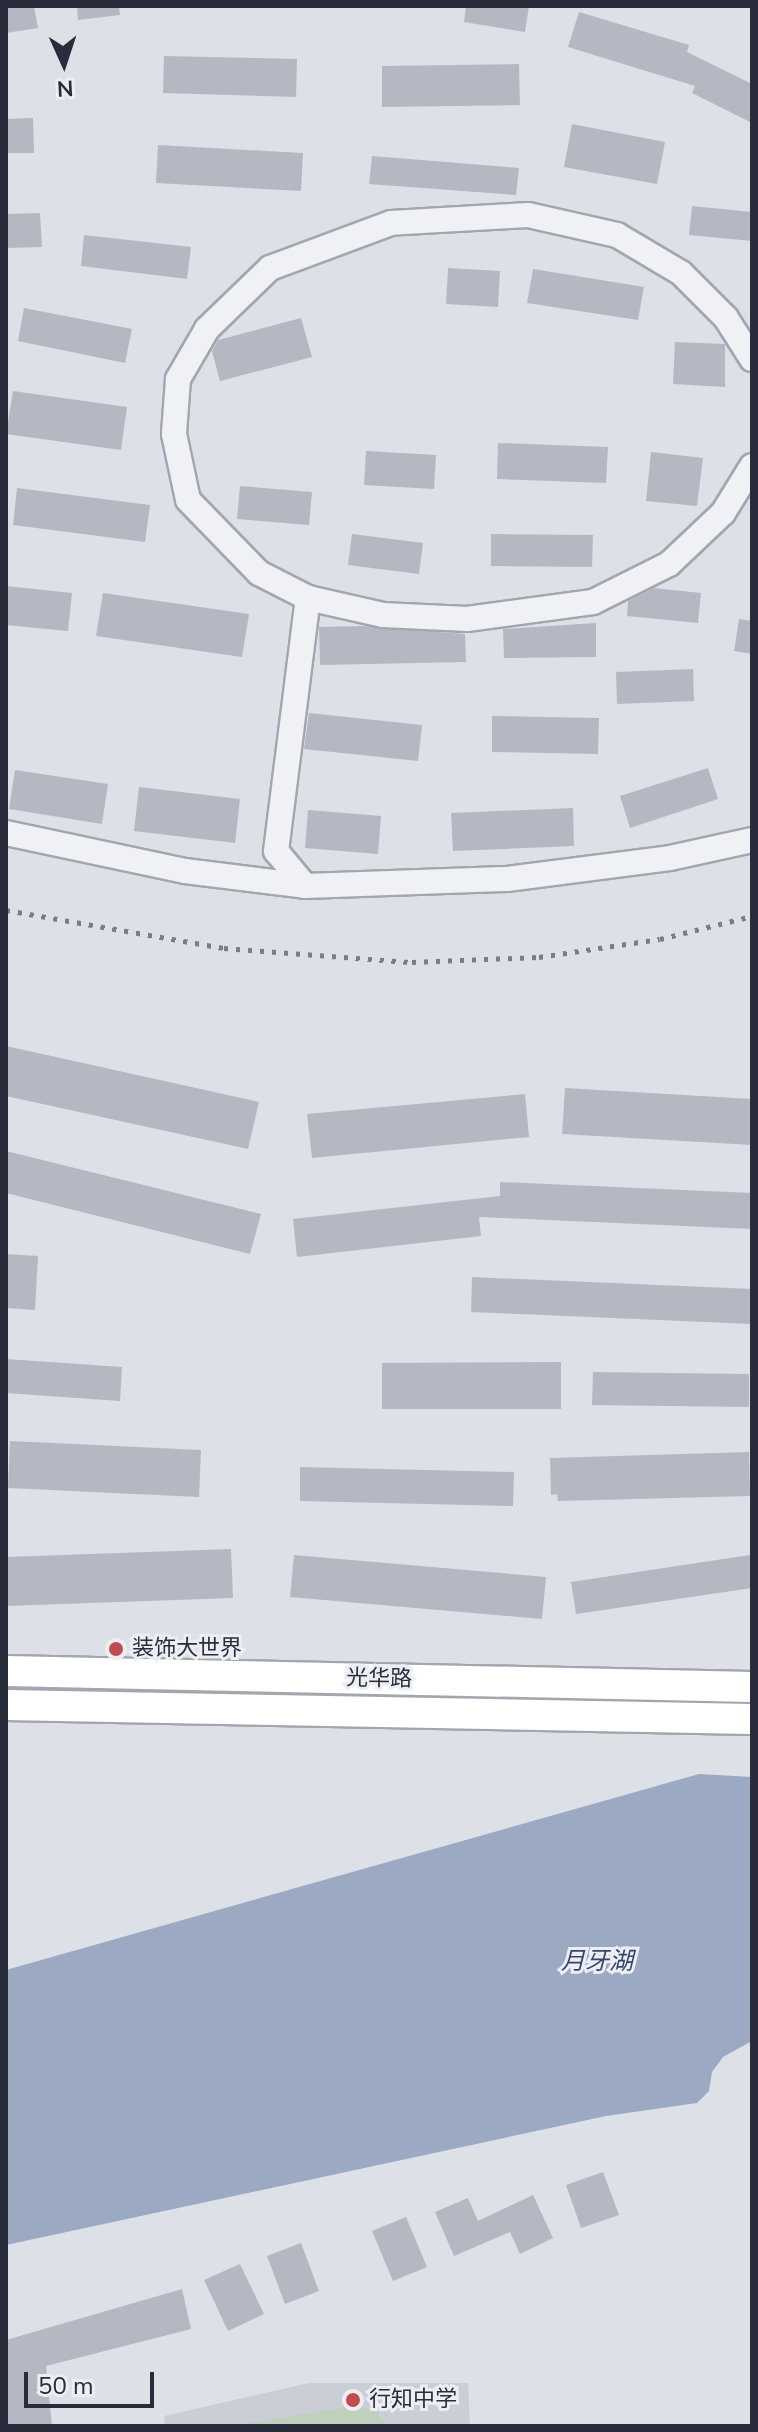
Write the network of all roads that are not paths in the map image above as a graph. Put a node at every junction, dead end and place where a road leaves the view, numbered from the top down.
1 (752, 359) edge
2 (752, 466) edge
3 (308, 598) junction
4 (6, 833) edge
5 (752, 840) edge
6 (305, 886) junction
7 (6, 1671) edge
8 (752, 1687) edge
9 (6, 1705) edge
10 (752, 1719) edge

1 - 3 street
2 - 3 street
3 - 6 street
4 - 6 street
5 - 6 street
7 - 8 main road, 光华路
9 - 10 main road, 光华路

